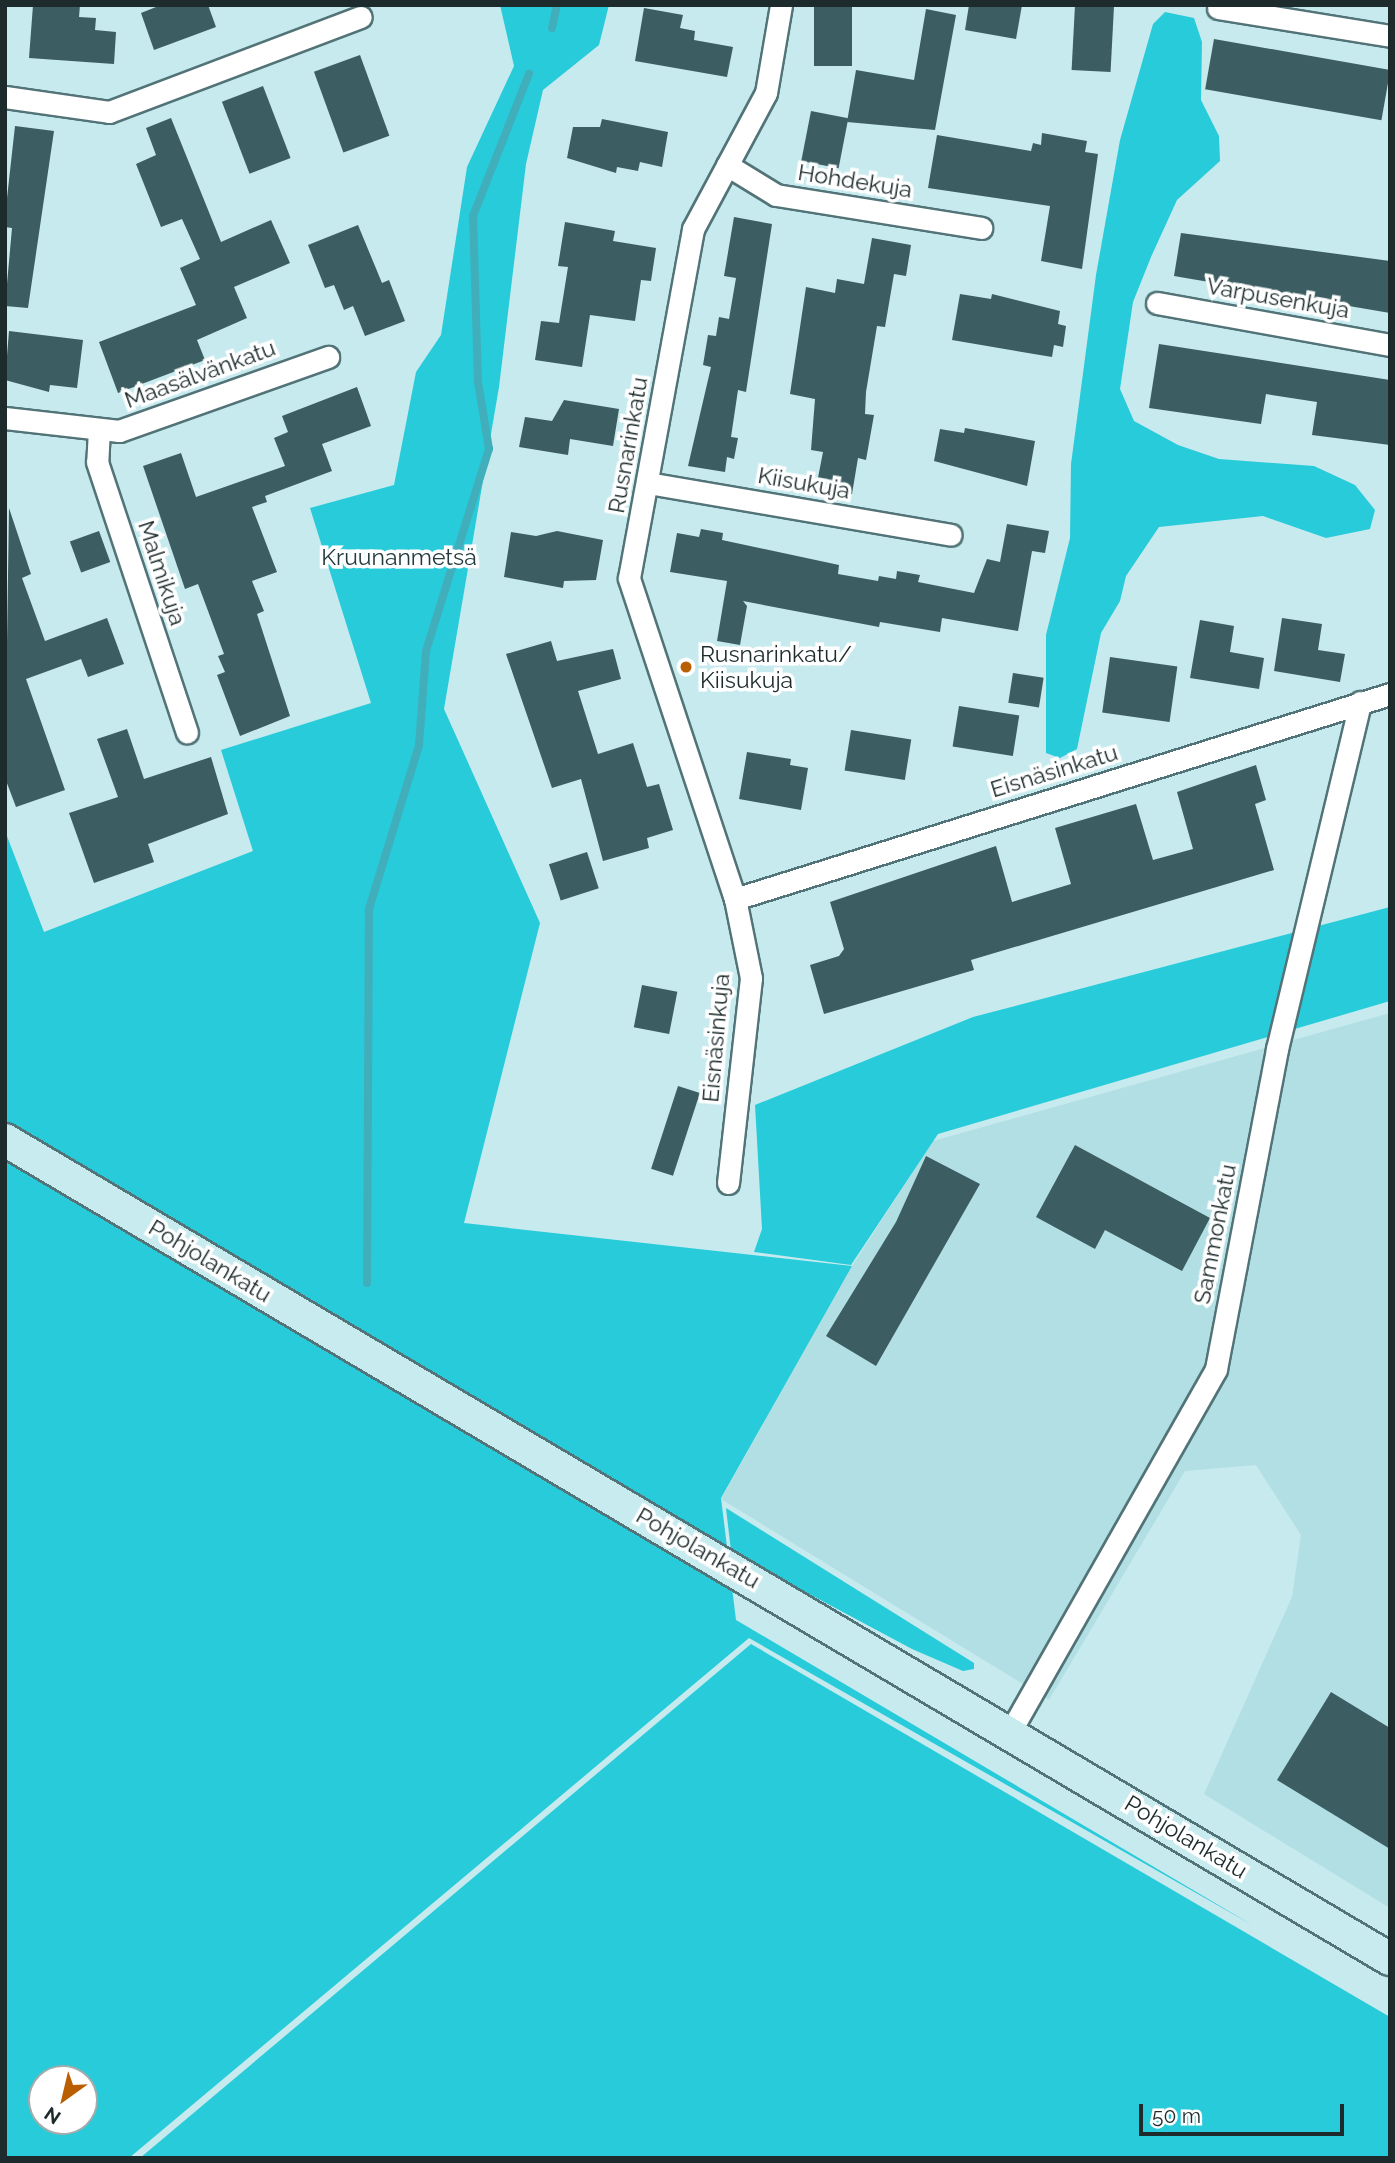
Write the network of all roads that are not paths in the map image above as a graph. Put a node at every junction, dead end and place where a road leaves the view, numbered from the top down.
1 (781, 5) edge
2 (1218, 8) dead end
3 (361, 17) dead end
4 (1390, 36) edge
5 (5, 97) edge
6 (727, 164) junction
7 (981, 228) dead end
8 (1157, 303) dead end
9 (1390, 345) edge
10 (328, 357) dead end
11 (5, 418) edge
12 (99, 429) junction
13 (648, 483) junction
14 (951, 535) dead end
15 (1390, 694) edge
16 (1360, 702) junction
17 (187, 732) dead end
18 (735, 899) junction
19 (5, 1140) edge
20 (728, 1183) dead end
21 (1010, 1732) junction
22 (1390, 1959) edge

1 - 6 street, Rusnarinkatu
2 - 4 street
3 - 5 street
6 - 7 street, Hohdekuja
6 - 13 street, Rusnarinkatu
8 - 9 street, Varpusenkuja
10 - 12 street, Maasälvänkatu
11 - 12 street, Maasälvänkatu
12 - 17 street, Malmikuja
13 - 14 street, Kiisukuja
13 - 18 street, Rusnarinkatu
15 - 16 street, Eisnäsinkatu
16 - 18 street, Eisnäsinkatu
16 - 21 street, Sammonkatu
18 - 20 street, Eisnäsinkuja
19 - 21 main road, Pohjolankatu
21 - 22 main road, Pohjolankatu

